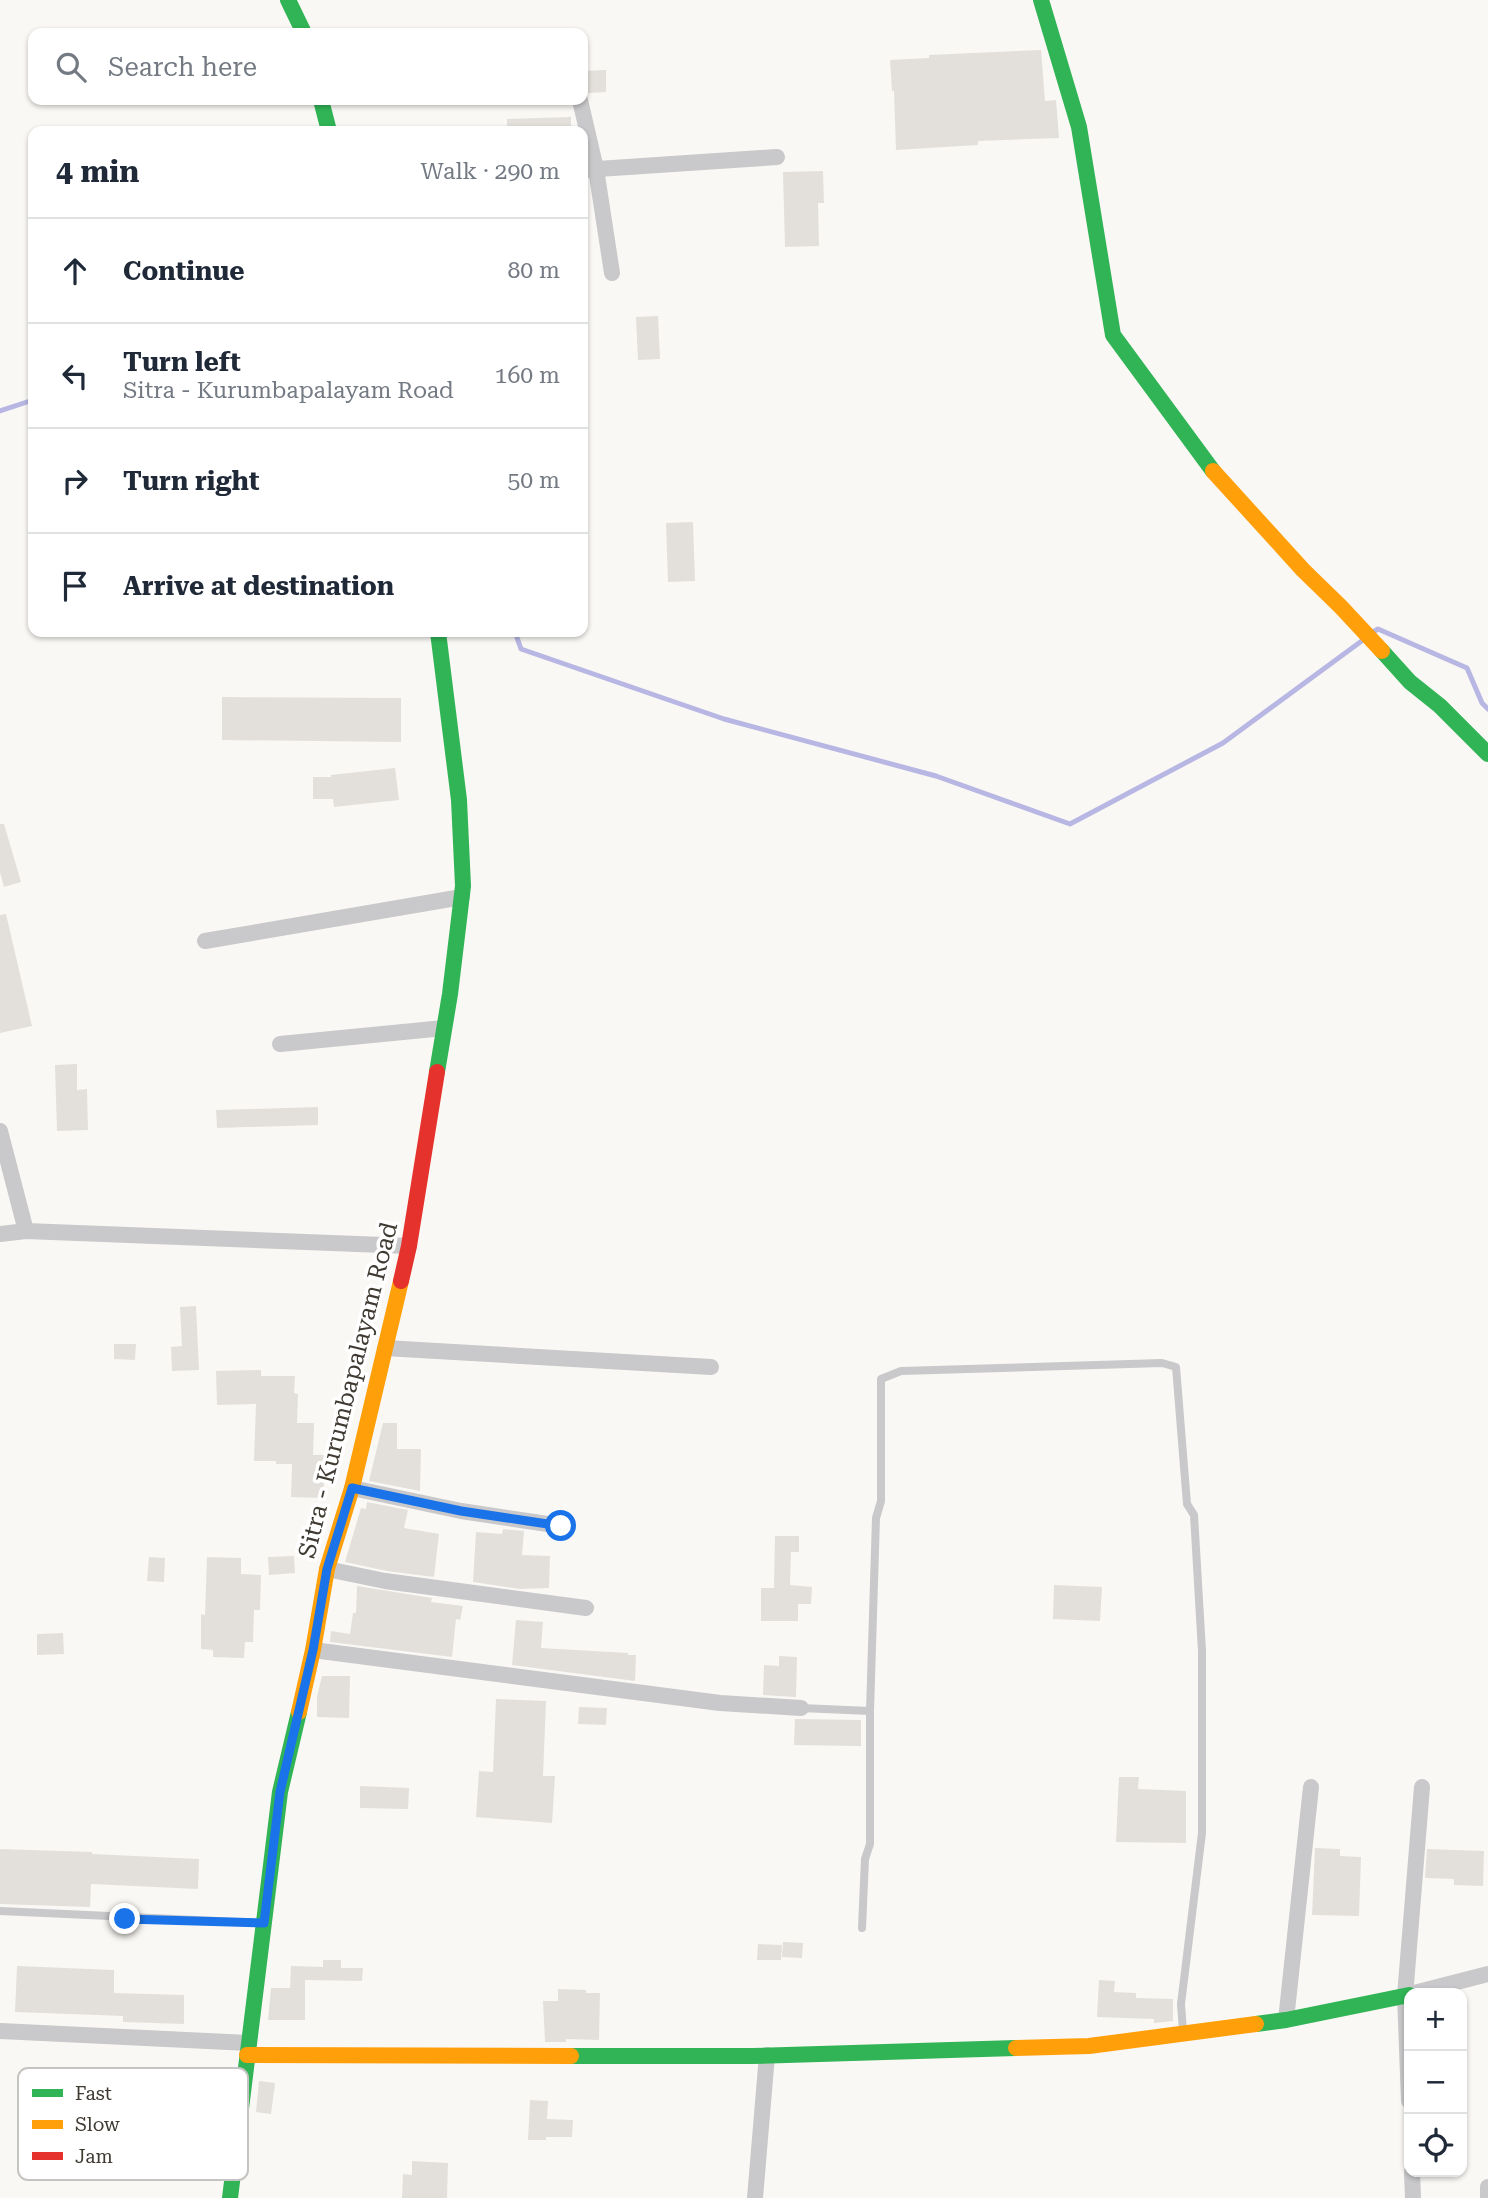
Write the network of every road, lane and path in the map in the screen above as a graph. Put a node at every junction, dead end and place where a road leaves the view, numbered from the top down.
1 (288, 0) edge
2 (1041, 0) edge
3 (302, 28) edge
4 (322, 105) edge
5 (581, 105) edge
6 (328, 126) edge
7 (583, 126) edge
8 (777, 157) dead end
9 (589, 170) edge
10 (612, 273) dead end
11 (439, 637) edge
12 (1488, 754) edge
13 (462, 897) junction
14 (205, 941) dead end
15 (444, 1028) junction
16 (280, 1044) dead end
17 (0, 1131) edge
18 (26, 1231) junction
19 (0, 1234) edge
20 (409, 1246) junction
21 (385, 1348) junction
22 (711, 1367) dead end
23 (352, 1488) junction
24 (561, 1526) dead end
25 (327, 1569) junction
26 (586, 1608) dead end
27 (313, 1650) junction
28 (801, 1708) joint
29 (870, 1711) junction
30 (1311, 1787) dead end
31 (1422, 1787) dead end
32 (0, 1912) edge
33 (264, 1923) junction
34 (862, 1928) dead end
35 (1488, 1974) edge
36 (1410, 1988) edge
37 (1436, 1988) edge
38 (1404, 1996) edge
39 (1286, 2020) junction
40 (0, 2031) edge
41 (1184, 2035) junction
42 (248, 2049) junction
43 (767, 2055) junction
44 (246, 2068) edge
45 (1412, 2177) edge
46 (232, 2180) edge
47 (1488, 2187) edge
48 (230, 2198) edge
49 (755, 2198) edge
50 (1413, 2198) edge
51 (1488, 2198) edge

1 - 3 street
2 - 12 street
4 - 6 street
5 - 7 street
8 - 9 street
9 - 10 street
11 - 13 street, Sitra - Kurumbapalayam Road
13 - 14 street
13 - 15 street, Sitra - Kurumbapalayam Road
15 - 16 street
15 - 20 street, Sitra - Kurumbapalayam Road
17 - 18 street
18 - 19 street
18 - 20 street
20 - 21 street, Sitra - Kurumbapalayam Road
21 - 22 street
21 - 23 street, Sitra - Kurumbapalayam Road
23 - 24 street
23 - 25 street, Sitra - Kurumbapalayam Road
25 - 26 street
25 - 27 street, Sitra - Kurumbapalayam Road
27 - 28 street
27 - 33 street, Sitra - Kurumbapalayam Road
28 - 29 lane
29 - 34 lane
29 - 41 lane
30 - 39 street
31 - 36 street
32 - 33 lane
33 - 42 street, Sitra - Kurumbapalayam Road
35 - 37 street
38 - 39 street
39 - 41 street
40 - 42 street
41 - 43 street
42 - 43 street
42 - 44 street, Sitra - Kurumbapalayam Road
43 - 49 street
45 - 50 street
46 - 48 street, Sitra - Kurumbapalayam Road
47 - 51 street

